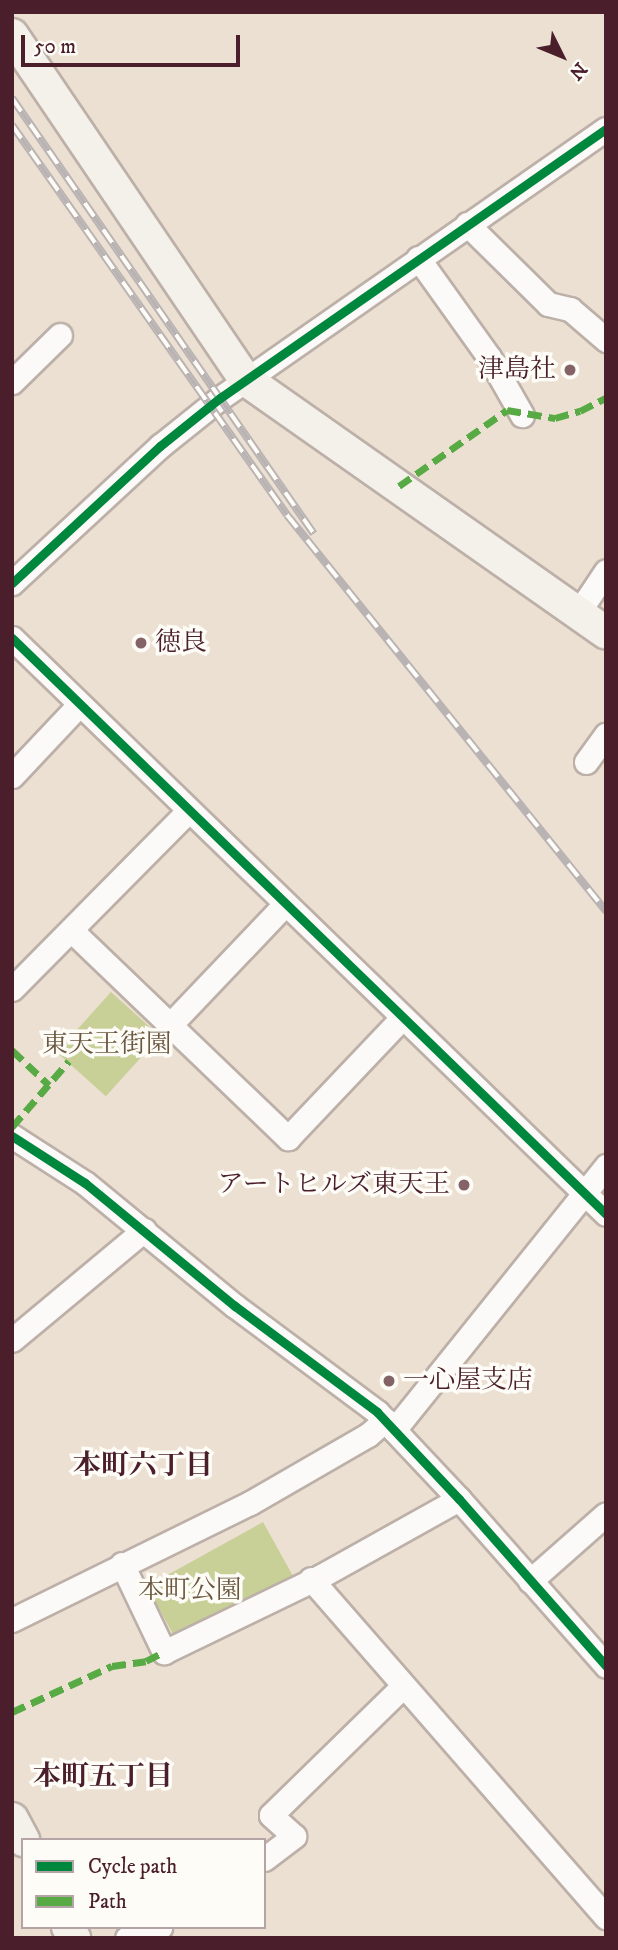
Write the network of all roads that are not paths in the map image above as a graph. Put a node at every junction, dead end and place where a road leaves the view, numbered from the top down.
1 (12, 35) edge
2 (606, 129) edge
3 (467, 224) junction
4 (418, 258) junction
5 (60, 335) dead end
6 (606, 340) edge
7 (245, 379) junction
8 (12, 382) edge
9 (522, 415) dead end
10 (606, 571) edge
11 (12, 583) edge
12 (578, 613) junction
13 (606, 633) edge
14 (12, 638) edge
15 (79, 705) junction
16 (606, 734) edge
17 (586, 762) dead end
18 (12, 776) edge
19 (188, 810) junction
20 (285, 904) junction
21 (71, 930) junction
22 (12, 989) edge
23 (402, 1018) junction
24 (169, 1026) junction
25 (12, 1136) edge
26 (606, 1166) edge
27 (583, 1193) junction
28 (606, 1214) edge
29 (144, 1230) junction
30 (12, 1340) edge
31 (389, 1425) junction
32 (459, 1499) junction
33 (606, 1514) edge
34 (122, 1564) junction
35 (311, 1579) junction
36 (530, 1581) junction
37 (12, 1620) edge
38 (606, 1666) edge
39 (403, 1686) junction
40 (12, 1819) edge
41 (22, 1838) edge
42 (266, 1857) edge
43 (606, 1917) edge
44 (157, 1929) edge
45 (127, 1938) edge

1 - 7 main road
2 - 3 street
3 - 4 street
3 - 6 street
4 - 7 street
4 - 9 street
5 - 8 street
7 - 11 street
7 - 12 main road
10 - 12 street
12 - 13 main road
14 - 15 street
15 - 18 street
15 - 19 street
16 - 17 street
19 - 20 street
19 - 21 street
20 - 23 street
20 - 24 street
21 - 22 street
21 - 24 street
23 - 24 street
23 - 27 street
25 - 29 street
26 - 27 street
27 - 28 street
27 - 31 street
29 - 30 street
29 - 31 street
31 - 32 street
31 - 34 street
32 - 35 street
32 - 36 street
33 - 36 street
34 - 35 street
34 - 37 street
35 - 39 street
36 - 38 street
39 - 42 street
39 - 43 street
40 - 41 main road
44 - 45 street

